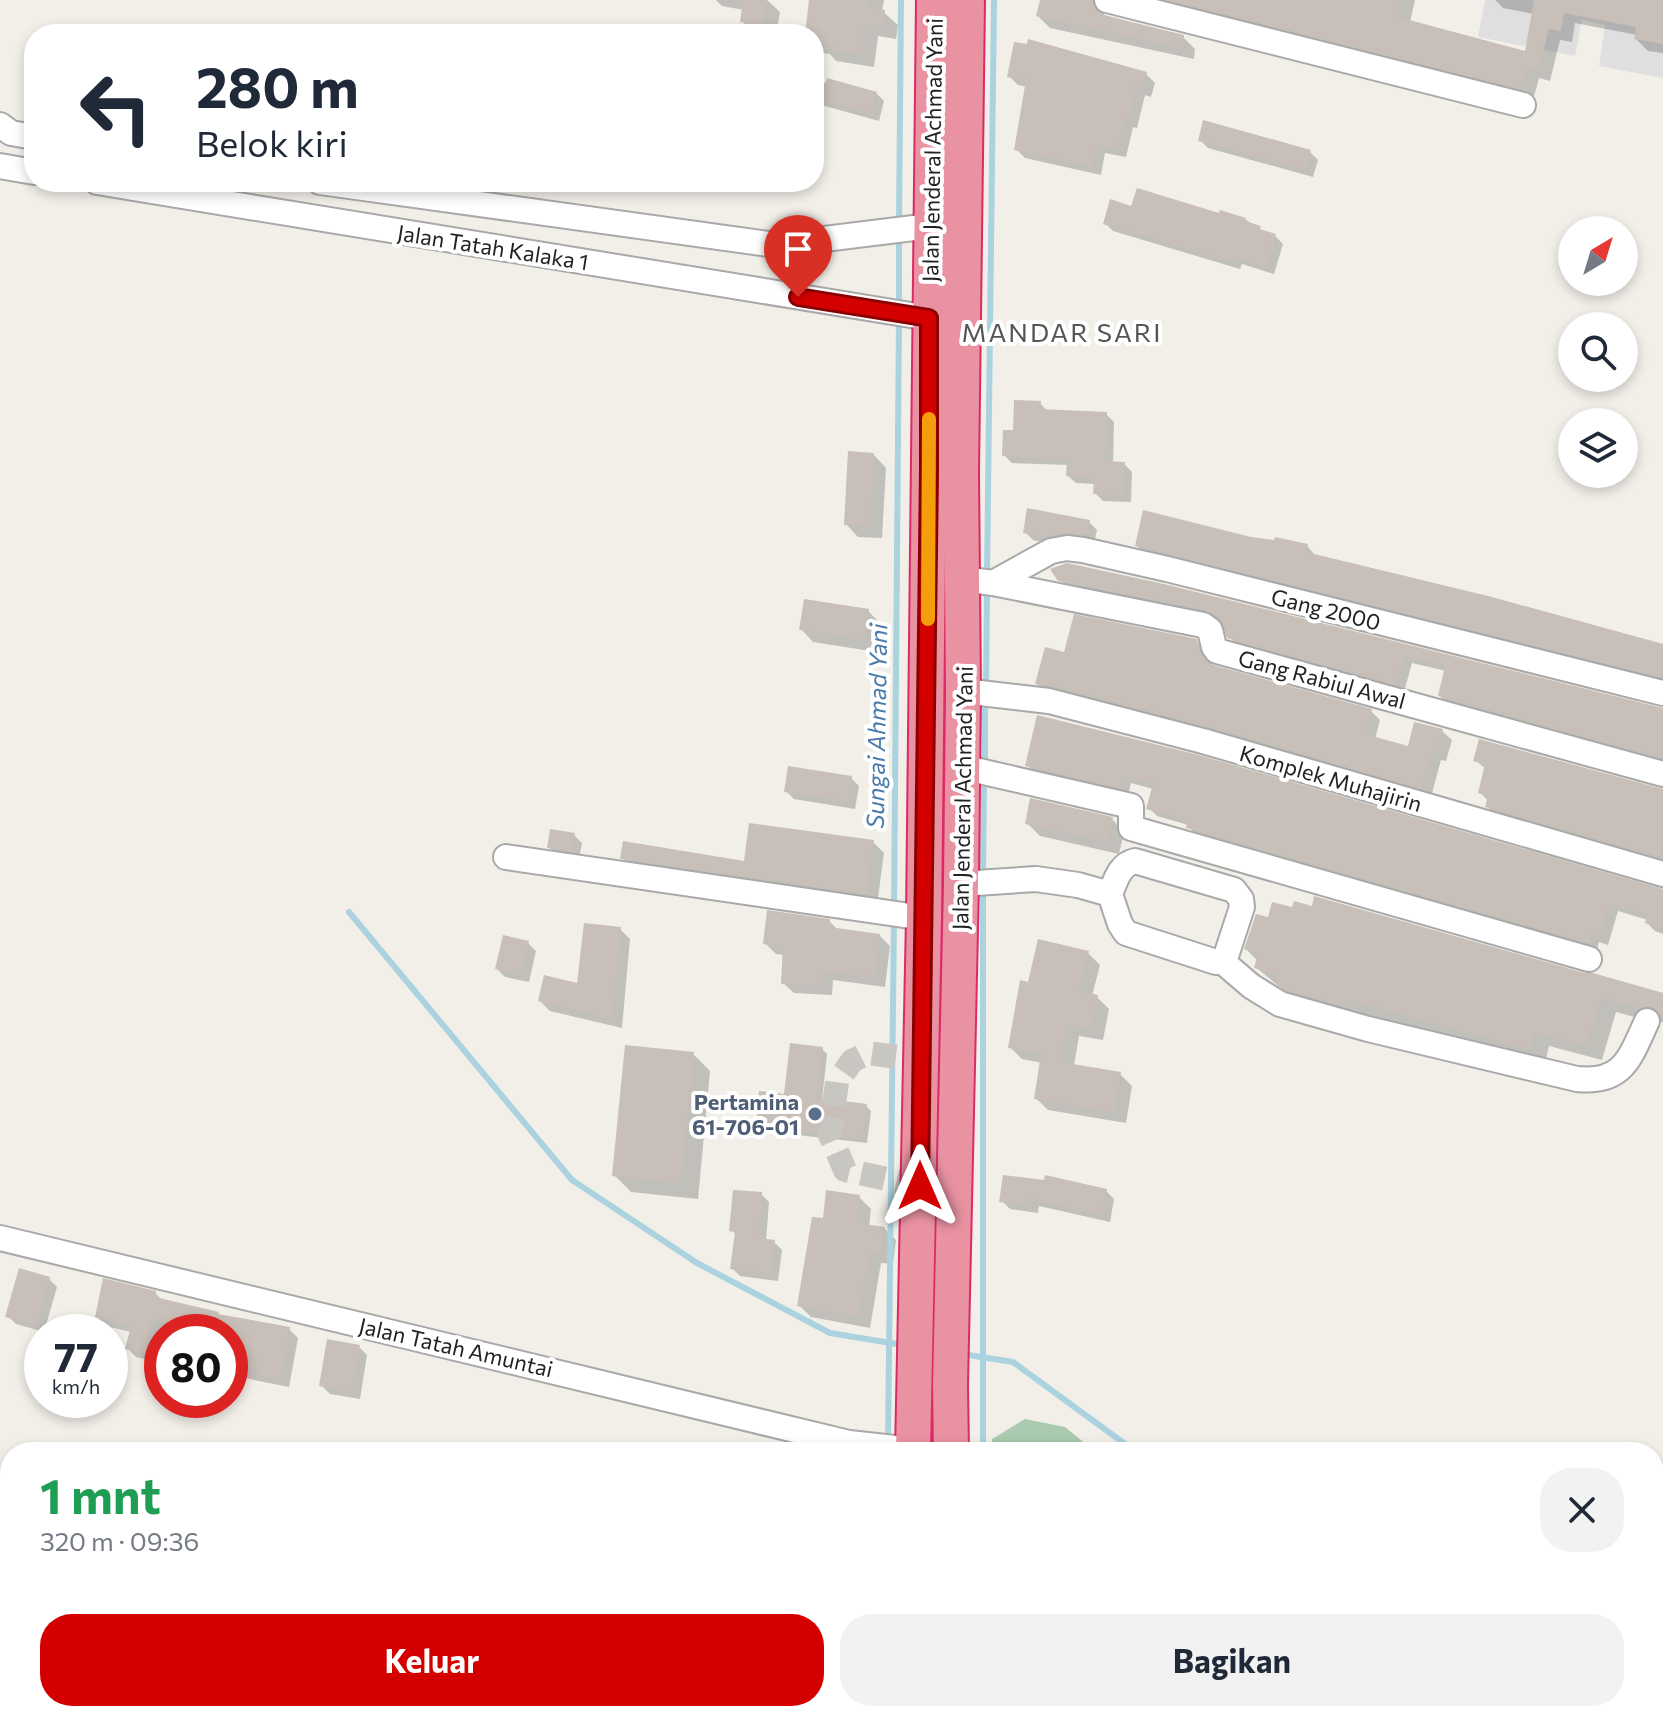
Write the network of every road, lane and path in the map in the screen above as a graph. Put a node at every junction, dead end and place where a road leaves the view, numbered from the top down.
1 (934, 0) edge
2 (967, 0) edge
3 (1107, 0) edge
4 (1523, 105) dead end
5 (0, 125) edge
6 (24, 135) edge
7 (0, 166) edge
8 (24, 170) edge
9 (158, 192) edge
10 (392, 192) edge
11 (921, 228) junction
12 (909, 315) junction
13 (945, 472) junction
14 (978, 581) junction
15 (979, 693) junction
16 (1663, 693) edge
17 (976, 770) junction
18 (1663, 774) edge
19 (506, 857) dead end
20 (1663, 874) edge
21 (980, 882) junction
22 (1110, 894) junction
23 (902, 915) junction
24 (1589, 959) dead end
25 (1223, 962) junction
26 (1647, 1021) dead end
27 (0, 1238) edge
28 (845, 1442) edge
29 (901, 1442) edge
30 (951, 1442) edge

1 - 11 highway, Jalan Jenderal Achmad Yani
2 - 13 highway, Jalan Jenderal Achmad Yani
3 - 4 street
5 - 6 street
7 - 8 street
9 - 12 street, Jalan Tatah Kalaka 1
10 - 11 street
11 - 12 highway, Jalan Jenderal Achmad Yani
12 - 13 highway, Jalan Jenderal Achmad Yani
13 - 14 highway, Jalan Jenderal Achmad Yani
13 - 23 highway, Jalan Jenderal Achmad Yani
14 - 15 highway, Jalan Jenderal Achmad Yani
14 - 16 street, Gang 2000
14 - 18 street, Gang Rabiul Awal
15 - 17 highway, Jalan Jenderal Achmad Yani
15 - 20 street, Komplek Muhajirin
17 - 21 highway, Jalan Jenderal Achmad Yani
17 - 24 street
19 - 23 street
21 - 22 street
21 - 30 highway, Jalan Jenderal Achmad Yani
22 - 25 street
22 - 25 street
23 - 29 highway, Jalan Jenderal Achmad Yani
25 - 26 street
27 - 28 street, Jalan Tatah Amuntai

